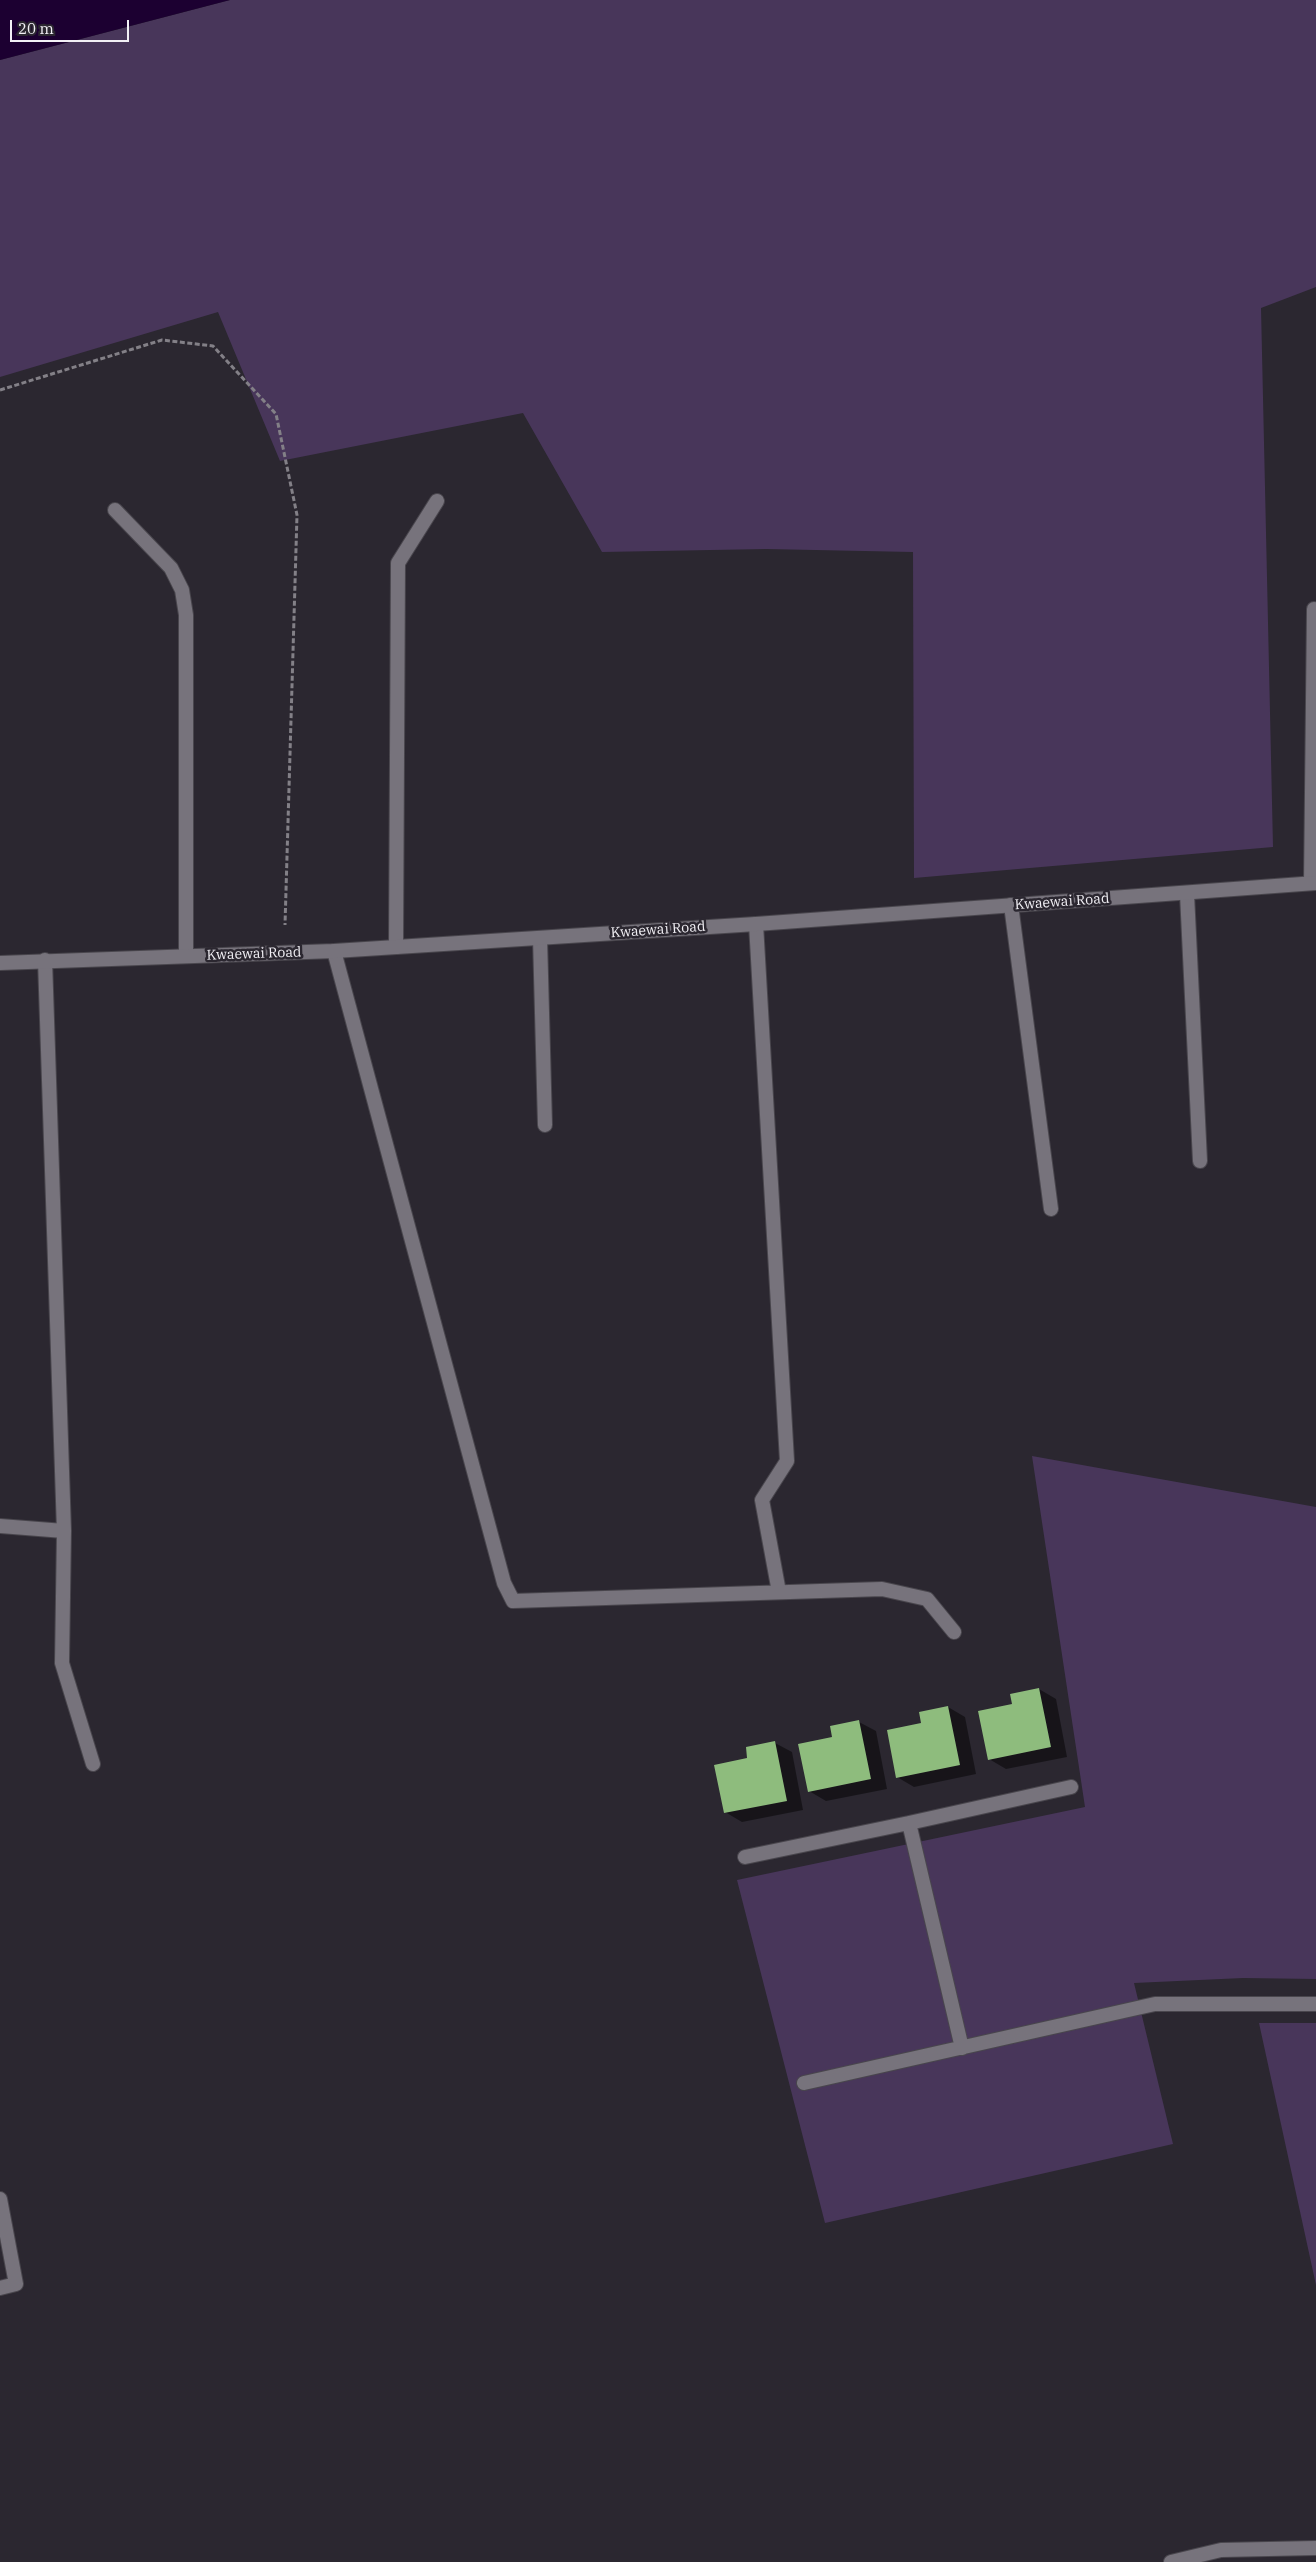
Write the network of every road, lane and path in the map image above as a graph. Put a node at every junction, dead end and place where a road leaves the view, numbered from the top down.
1 (0, 390) edge
2 (437, 502) dead end
3 (115, 510) dead end
4 (1314, 609) dead end
5 (1313, 883) edge
6 (1187, 894) junction
7 (1011, 905) junction
8 (756, 924) junction
9 (540, 938) junction
10 (396, 947) junction
11 (334, 951) junction
12 (285, 953) junction
13 (186, 956) junction
14 (45, 960) junction
15 (0, 963) edge
16 (545, 1125) dead end
17 (1200, 1161) dead end
18 (1051, 1209) dead end
19 (0, 1526) edge
20 (64, 1531) junction
21 (779, 1592) junction
22 (954, 1632) dead end
23 (93, 1764) dead end
24 (1070, 1787) dead end
25 (909, 1823) junction
26 (745, 1857) dead end
27 (1316, 2004) edge
28 (962, 2048) junction
29 (804, 2083) dead end
30 (0, 2199) edge
31 (0, 2288) edge
32 (1316, 2548) edge
33 (1171, 2562) edge

1 - 12 path
2 - 10 street
3 - 13 street
4 - 5 street
5 - 6 street, Kwaewai Road
6 - 7 street, Kwaewai Road
6 - 17 street
7 - 8 street, Kwaewai Road
7 - 18 street
8 - 9 street, Kwaewai Road
8 - 21 street
9 - 10 street, Kwaewai Road
9 - 16 street
10 - 11 street, Kwaewai Road
11 - 12 street, Kwaewai Road
11 - 21 street
12 - 13 street, Kwaewai Road
13 - 14 street, Kwaewai Road
14 - 15 street, Kwaewai Road
14 - 20 street
19 - 20 street
20 - 23 street
21 - 22 street
24 - 25 street
25 - 26 street
25 - 28 street
27 - 28 street
28 - 29 street
30 - 31 street
32 - 33 street

